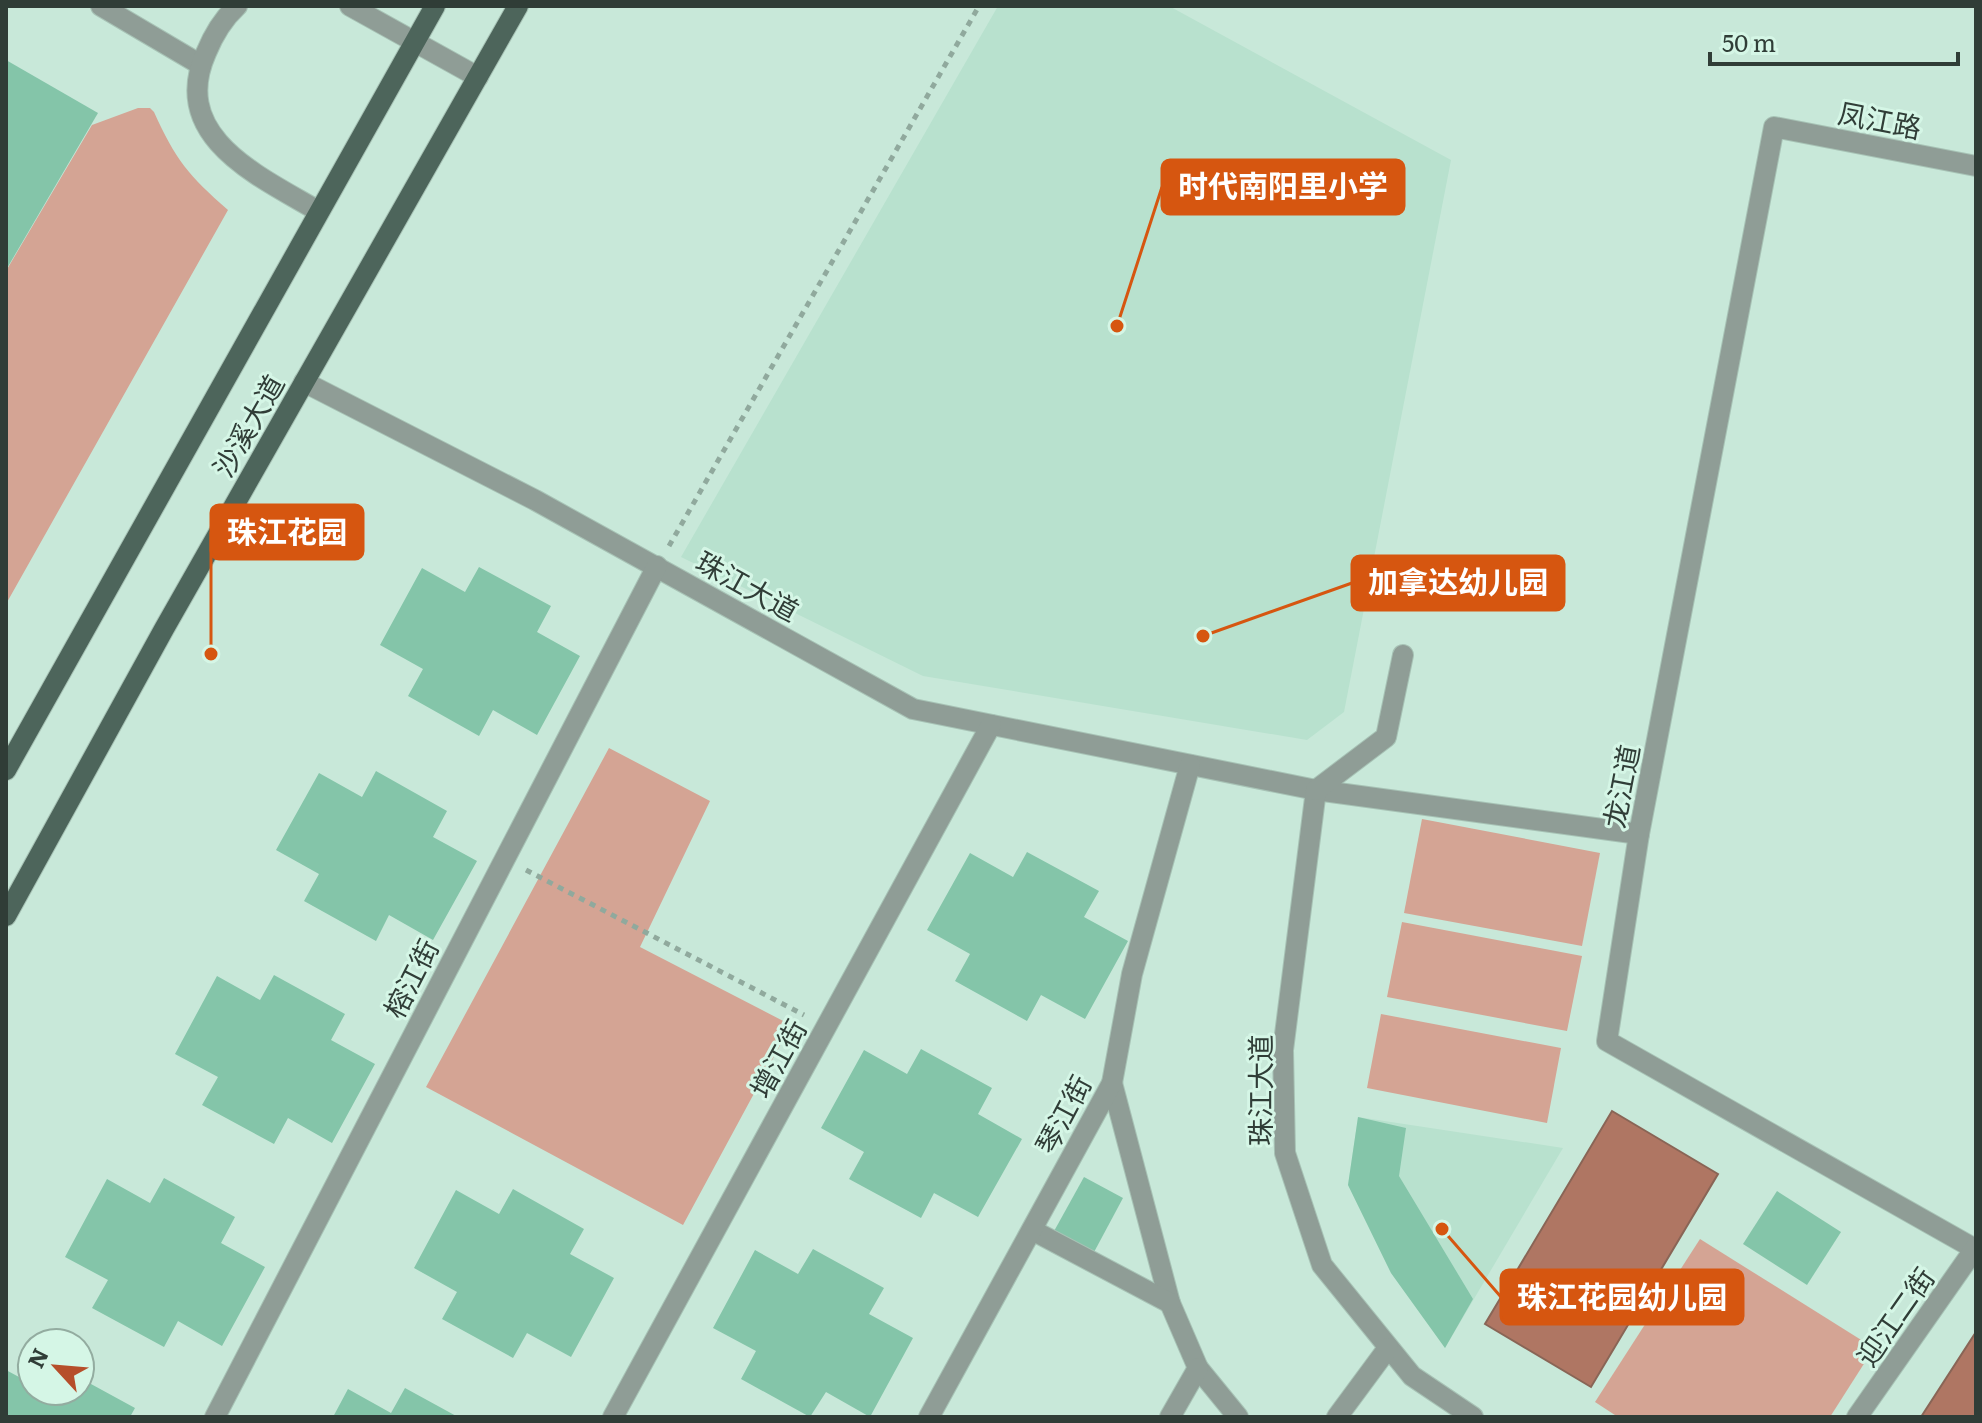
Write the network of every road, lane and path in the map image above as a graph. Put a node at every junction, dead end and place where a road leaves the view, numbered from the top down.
1 (101, 6) edge
2 (350, 6) edge
3 (435, 6) edge
4 (518, 6) edge
5 (979, 6) edge
6 (232, 7) edge
7 (415, 40) junction
8 (201, 65) junction
9 (478, 77) junction
10 (1774, 127) joint
11 (1976, 166) edge
12 (318, 211) junction
13 (304, 382) junction
14 (657, 566) junction
15 (1403, 655) dead end
16 (991, 725) junction
17 (1190, 765) junction
18 (6, 770) edge
19 (1316, 790) junction
20 (1639, 834) junction
21 (503, 859) junction
22 (6, 916) edge
23 (827, 1026) junction
24 (1112, 1083) junction
25 (1032, 1230) junction
26 (1975, 1248) edge
27 (1170, 1303) junction
28 (1388, 1348) junction
29 (1198, 1368) junction
30 (215, 1417) edge
31 (613, 1417) edge
32 (929, 1417) edge
33 (1170, 1417) edge
34 (1238, 1417) edge
35 (1337, 1417) edge
36 (1473, 1417) edge
37 (1857, 1417) edge

1 - 8 street
2 - 7 street
3 - 7 main road, 沙溪大道
4 - 9 main road, 沙溪大道
5 - 14 path
6 - 8 street
7 - 9 street
7 - 12 main road, 沙溪大道
8 - 12 street
9 - 13 main road, 沙溪大道
10 - 11 street, 凤江路
10 - 20 street, 龙江道
12 - 18 main road, 沙溪大道
13 - 14 street, 珠江大道
13 - 22 main road, 沙溪大道
14 - 16 street, 珠江大道
14 - 21 street, 榕江街
15 - 19 street
16 - 17 street, 珠江大道
16 - 23 street, 增江街
17 - 19 street, 珠江大道
17 - 24 street, 琴江街
19 - 20 street, 珠江大道
19 - 28 street, 珠江大道
20 - 26 street, 龙江道
21 - 23 path
21 - 30 street, 榕江街
23 - 31 street, 增江街
24 - 25 street, 琴江街
24 - 27 street
25 - 27 street
25 - 32 street, 琴江街
26 - 37 street, 迎江二街
27 - 29 street
28 - 35 street
28 - 36 street, 珠江大道
29 - 33 street
29 - 34 street

